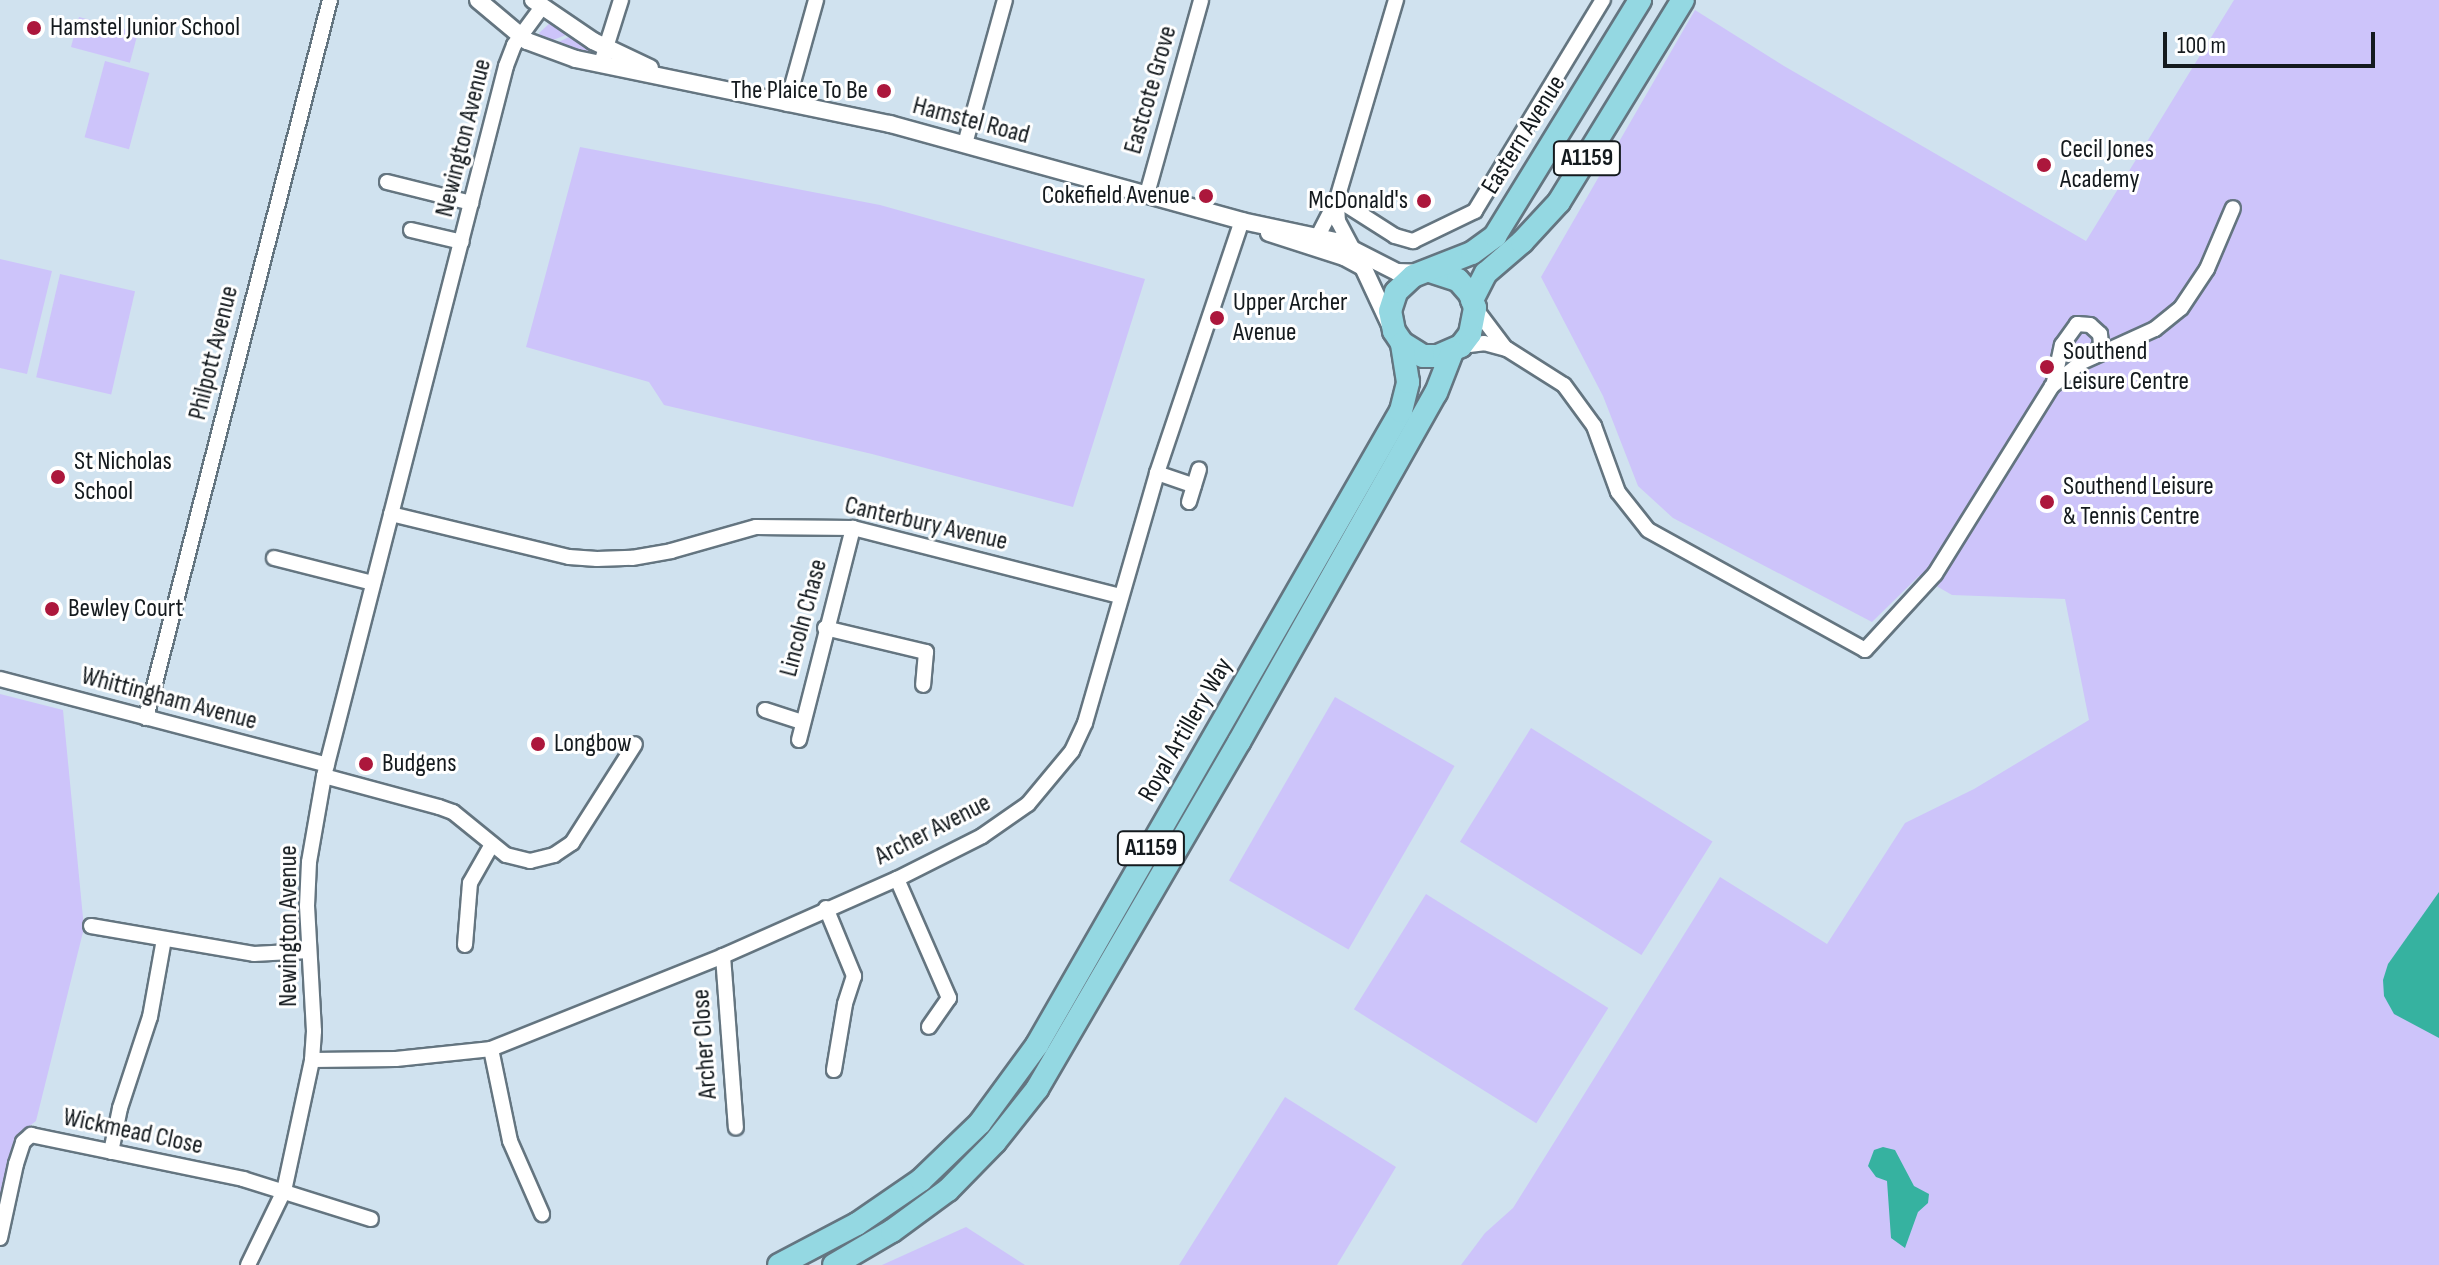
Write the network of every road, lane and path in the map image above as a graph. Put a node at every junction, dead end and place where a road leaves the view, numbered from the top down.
1 (330, 0) edge
2 (478, 0) edge
3 (621, 0) edge
4 (816, 0) edge
5 (1005, 0) edge
6 (1201, 0) edge
7 (1396, 0) edge
8 (1603, 0) edge
9 (1640, 0) edge
10 (1683, 0) edge
11 (537, 4) edge
12 (520, 36) junction
13 (607, 48) junction
14 (600, 66) junction
15 (686, 80) junction
16 (787, 104) junction
17 (965, 144) junction
18 (387, 182) dead end
19 (1147, 194) junction
20 (1337, 199) junction
21 (471, 203) junction
22 (2233, 208) dead end
23 (1242, 221) junction
24 (411, 230) dead end
25 (1318, 236) junction
26 (462, 242) junction
27 (1348, 252) junction
28 (1426, 272) junction
29 (1474, 304) junction
30 (1398, 337) junction
31 (1457, 349) junction
32 (1507, 349) junction
33 (2093, 356) junction
34 (2052, 386) junction
35 (1199, 470) dead end
36 (1157, 473) junction
37 (1194, 486) junction
38 (1189, 502) dead end
39 (391, 514) junction
40 (853, 528) junction
41 (274, 558) dead end
42 (373, 583) junction
43 (1120, 596) junction
44 (825, 628) junction
45 (0, 679) edge
46 (923, 685) dead end
47 (765, 710) dead end
48 (146, 718) junction
49 (801, 722) junction
50 (799, 740) dead end
51 (635, 744) dead end
52 (325, 770) junction
53 (491, 846) junction
54 (897, 879) junction
55 (826, 908) junction
56 (91, 926) dead end
57 (164, 939) junction
58 (465, 945) dead end
59 (309, 951) junction
60 (723, 956) junction
61 (929, 1027) dead end
62 (491, 1049) junction
63 (312, 1060) junction
64 (834, 1070) dead end
65 (736, 1128) dead end
66 (111, 1152) junction
67 (284, 1191) junction
68 (542, 1214) dead end
69 (371, 1219) dead end
70 (0, 1238) edge
71 (248, 1265) edge
72 (779, 1265) edge
73 (834, 1265) edge

1 - 48 street, Philpott Avenue
2 - 12 street, Hamstel Road
3 - 13 street
4 - 16 street
5 - 17 street
6 - 19 street, Eastcote Grove
7 - 20 street
8 - 20 street
9 - 28 main road, Eastern Avenue / A1159
10 - 29 main road, A1159
11 - 12 street, Newington Avenue
11 - 13 street, Hamstel Road
12 - 14 street, Hamstel Road
12 - 21 street, Newington Avenue
13 - 14 street
13 - 15 street, Hamstel Road
14 - 15 street, Hamstel Road
15 - 16 street, Hamstel Road
16 - 17 street, Hamstel Road
17 - 19 street, Hamstel Road
18 - 21 street
19 - 23 street, Hamstel Road
20 - 25 street
20 - 27 street
21 - 26 street, Newington Avenue
22 - 33 street
23 - 25 street, Hamstel Road
23 - 27 street, Hamstel Road
23 - 36 street, Archer Avenue
24 - 26 street, Newington Avenue
25 - 27 street, Hamstel Road
26 - 39 street, Newington Avenue
27 - 28 street, Hamstel Road
27 - 30 street, Hamstel Road
28 - 29 main road
28 - 30 main road, Eastern Avenue
29 - 31 main road
29 - 32 street
30 - 31 main road
30 - 72 main road, Royal Artillery Way / A1159
31 - 32 street
31 - 73 main road, Royal Artillery Way / A1159
32 - 34 street
33 - 34 street
33 - 34 street
35 - 37 street
36 - 37 street
36 - 43 street, Archer Avenue
37 - 38 street
39 - 40 street, Canterbury Avenue
39 - 42 street, Newington Avenue
40 - 43 street, Canterbury Avenue
40 - 44 street, Lincoln Chase
41 - 42 street
42 - 52 street, Newington Avenue
43 - 54 street, Archer Avenue
44 - 46 street
44 - 49 street, Lincoln Chase
45 - 48 street, Whittingham Avenue
47 - 49 street, Lincoln Chase
48 - 52 street, Whittingham Avenue
49 - 50 street, Lincoln Chase
51 - 53 street
52 - 53 street, Whittingham Avenue
52 - 59 street, Newington Avenue
53 - 58 street
54 - 55 street, Archer Avenue
54 - 61 street
55 - 60 street, Archer Avenue
55 - 64 street
56 - 57 street
57 - 59 street
57 - 66 street
59 - 63 street, Newington Avenue
60 - 62 street, Archer Avenue
60 - 65 street, Archer Close
62 - 63 street, Archer Avenue
62 - 68 street
63 - 67 street, Newington Avenue
66 - 67 street, Wickmead Close
66 - 70 street, Wickmead Close
67 - 69 street, Wickmead Close
67 - 71 street, Newington Avenue

